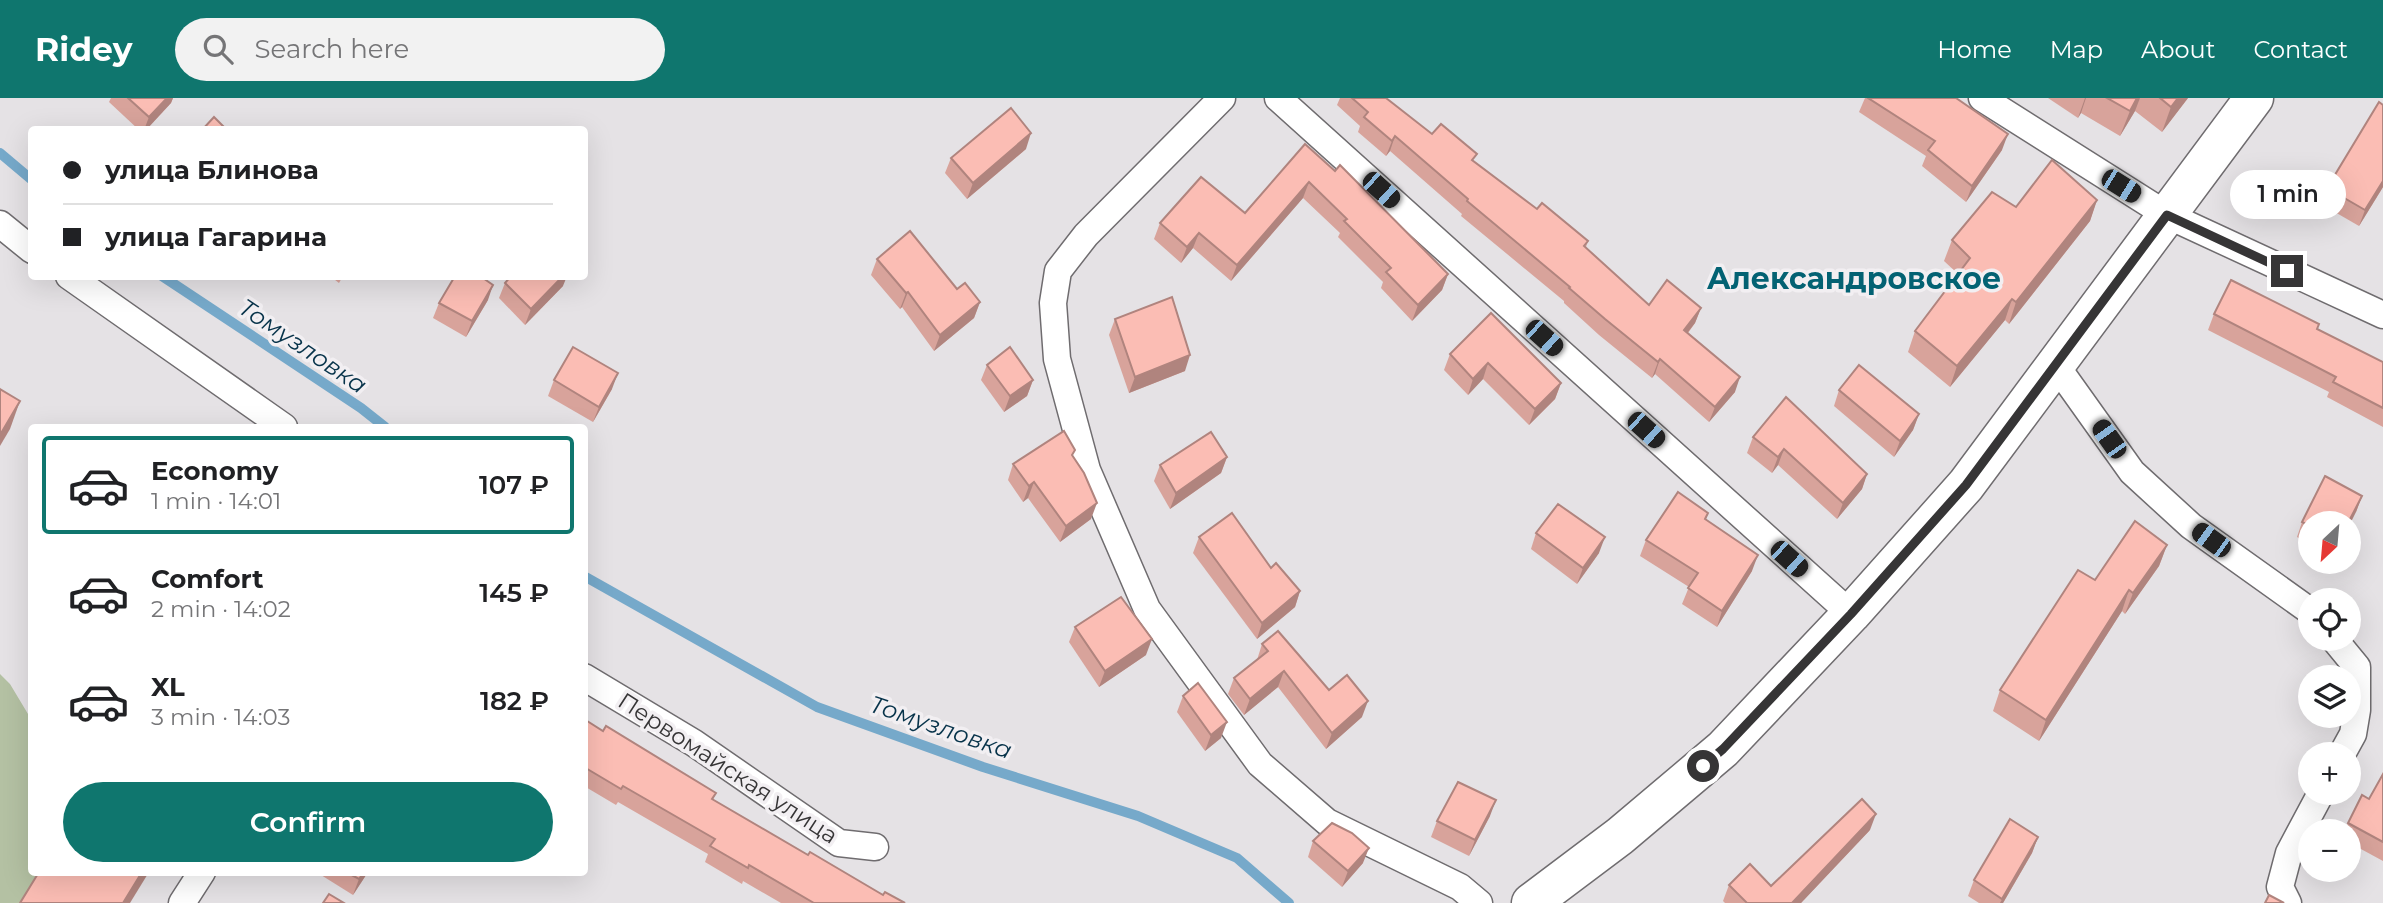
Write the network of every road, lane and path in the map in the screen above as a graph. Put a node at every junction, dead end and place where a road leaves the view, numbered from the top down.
1 (1222, 98) edge
2 (1278, 98) edge
3 (1982, 98) edge
4 (2254, 98) edge
5 (2167, 215) junction
6 (0, 224) edge
7 (28, 247) edge
8 (75, 280) edge
9 (2383, 315) edge
10 (2055, 365) junction
11 (280, 424) edge
12 (2298, 602) edge
13 (1851, 614) junction
14 (2344, 651) edge
15 (588, 679) edge
16 (2349, 742) edge
17 (2315, 805) edge
18 (875, 847) dead end
19 (199, 876) edge
20 (182, 903) edge
21 (1479, 903) edge
22 (1531, 903) edge
23 (2288, 903) edge

1 - 21 street
2 - 13 street
3 - 5 street
4 - 5 main road
5 - 9 street
5 - 10 main road
6 - 7 street
8 - 11 street
10 - 12 street
10 - 13 main road
13 - 22 main road
14 - 16 street
15 - 18 street, Первомайская улица
17 - 23 street
19 - 20 street

